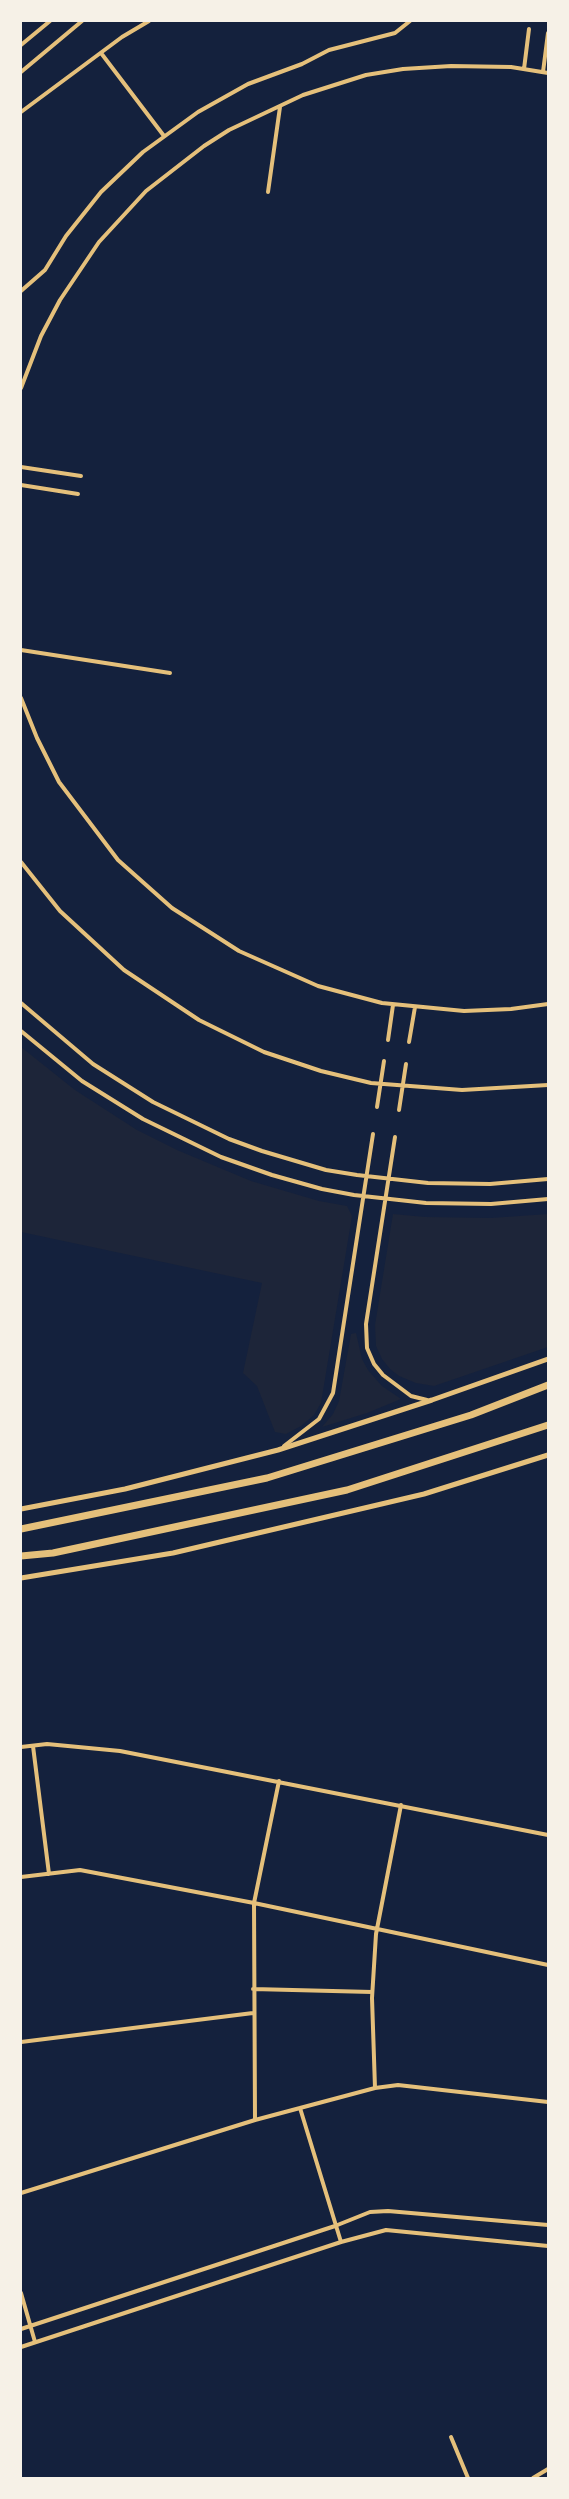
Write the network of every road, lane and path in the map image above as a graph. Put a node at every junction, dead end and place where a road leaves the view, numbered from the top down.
1 (50, 21) edge
2 (82, 21) edge
3 (149, 21) edge
4 (410, 21) edge
5 (529, 29) dead end
6 (548, 33) edge
7 (21, 45) edge
8 (101, 53) junction
9 (524, 69) junction
10 (21, 72) edge
11 (545, 72) edge
12 (280, 106) junction
13 (21, 112) edge
14 (165, 136) junction
15 (268, 192) dead end
16 (21, 291) edge
17 (21, 388) edge
18 (21, 467) edge
19 (81, 476) dead end
20 (21, 485) edge
21 (78, 494) dead end
22 (21, 650) edge
23 (170, 673) dead end
24 (21, 698) edge
25 (21, 862) edge
26 (21, 1003) edge
27 (548, 1004) edge
28 (393, 1005) junction
29 (415, 1007) junction
30 (21, 1031) edge
31 (388, 1040) dead end
32 (409, 1042) dead end
33 (384, 1061) dead end
34 (406, 1064) dead end
35 (381, 1084) junction
36 (548, 1085) edge
37 (403, 1086) junction
38 (377, 1107) dead end
39 (399, 1110) dead end
40 (373, 1134) dead end
41 (395, 1137) dead end
42 (367, 1177) junction
43 (389, 1179) junction
44 (548, 1179) edge
45 (364, 1196) junction
46 (386, 1199) junction
47 (548, 1199) edge
48 (548, 1359) edge
49 (548, 1385) edge
50 (432, 1400) junction
51 (548, 1425) edge
52 (278, 1450) junction
53 (548, 1455) edge
54 (21, 1509) edge
55 (21, 1529) edge
56 (21, 1556) edge
57 (21, 1578) edge
58 (33, 1746) junction
59 (21, 1747) edge
60 (279, 1781) junction
61 (401, 1805) junction
62 (548, 1834) edge
63 (49, 1874) junction
64 (21, 1877) edge
65 (254, 1903) junction
66 (377, 1928) junction
67 (548, 1965) edge
68 (254, 1989) junction
69 (372, 1992) junction
70 (254, 2013) junction
71 (21, 2042) edge
72 (375, 2088) junction
73 (548, 2102) edge
74 (300, 2108) junction
75 (255, 2120) junction
76 (21, 2193) edge
77 (548, 2225) edge
78 (335, 2226) junction
79 (341, 2242) junction
80 (548, 2246) edge
81 (21, 2293) edge
82 (29, 2326) junction
83 (21, 2329) edge
84 (35, 2342) junction
85 (21, 2347) edge
86 (452, 2437) dead end
87 (548, 2469) edge
88 (468, 2478) edge
89 (533, 2478) edge

1 - 7 street
2 - 10 street
3 - 8 street
4 - 14 street
5 - 9 street
6 - 11 street
8 - 13 street
8 - 14 street
9 - 11 street
9 - 12 street
12 - 15 street
12 - 17 street
14 - 16 street
18 - 19 street
20 - 21 street
22 - 23 street
24 - 28 street
25 - 35 street
26 - 42 street
27 - 29 street
28 - 29 street
28 - 31 street
29 - 32 street
30 - 45 street
33 - 35 street
34 - 37 street
35 - 37 street
35 - 38 street
36 - 37 street
37 - 39 street
40 - 42 street
41 - 43 street
42 - 43 street
42 - 45 street
43 - 44 street
43 - 46 street
45 - 46 street
45 - 52 street
46 - 47 street
46 - 50 street
48 - 50 main road
49 - 55 highway
50 - 52 main road
51 - 56 highway
52 - 54 main road
53 - 57 main road
58 - 59 street
58 - 60 street
58 - 63 street
60 - 61 street
60 - 65 street
61 - 62 street
61 - 66 street
63 - 64 street
63 - 65 street
65 - 66 street
65 - 68 street
66 - 67 street
66 - 69 street
68 - 69 street
68 - 70 street
69 - 72 street
70 - 71 street
70 - 75 street
72 - 73 street
72 - 74 street
74 - 75 street
74 - 78 street
75 - 76 street
77 - 78 street
78 - 79 street
78 - 82 street
79 - 80 street
79 - 84 street
81 - 82 street
82 - 83 street
82 - 84 street
84 - 85 street
86 - 88 street
87 - 89 street

